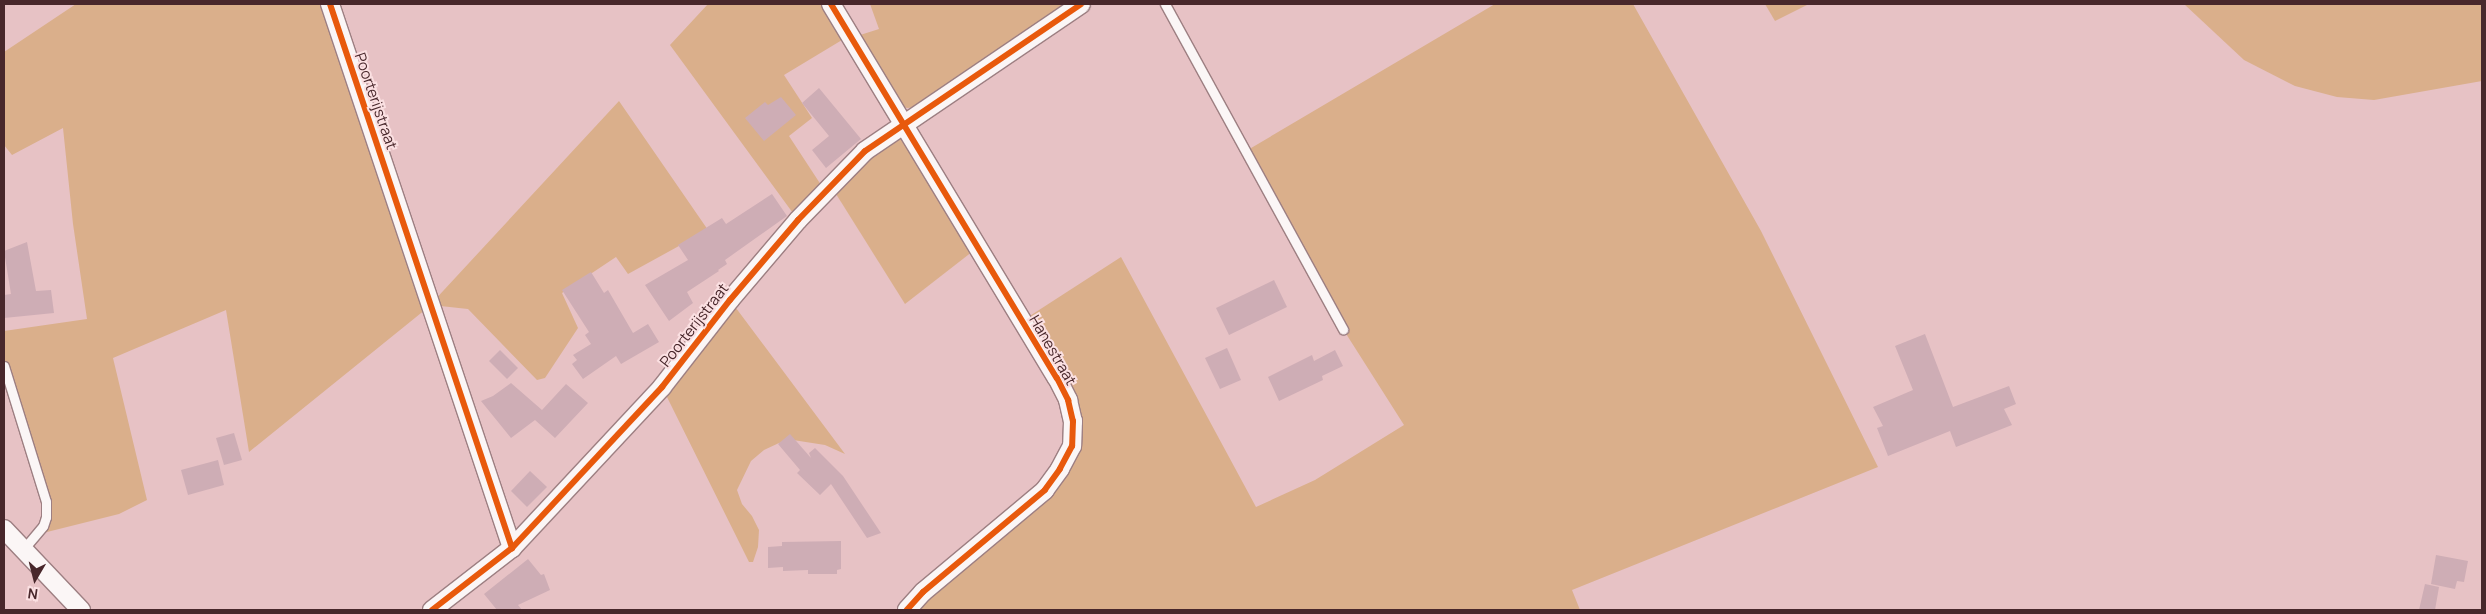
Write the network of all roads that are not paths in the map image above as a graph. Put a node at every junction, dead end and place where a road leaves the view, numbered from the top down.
1 (330, 4) edge
2 (831, 4) edge
3 (1081, 4) edge
4 (1165, 4) edge
5 (902, 124) junction
6 (1344, 329) dead end
7 (4, 366) edge
8 (4, 529) edge
9 (512, 548) junction
10 (24, 549) junction
11 (82, 610) edge
12 (432, 610) edge
13 (907, 610) edge

1 - 9 street, Poorterijstraat
2 - 5 street
3 - 5 street, Poorterijstraat
4 - 6 lane
5 - 9 street, Poorterijstraat
5 - 13 street, Hanestraat
7 - 10 lane
8 - 10 street
9 - 12 street, Poorterijstraat
10 - 11 street

